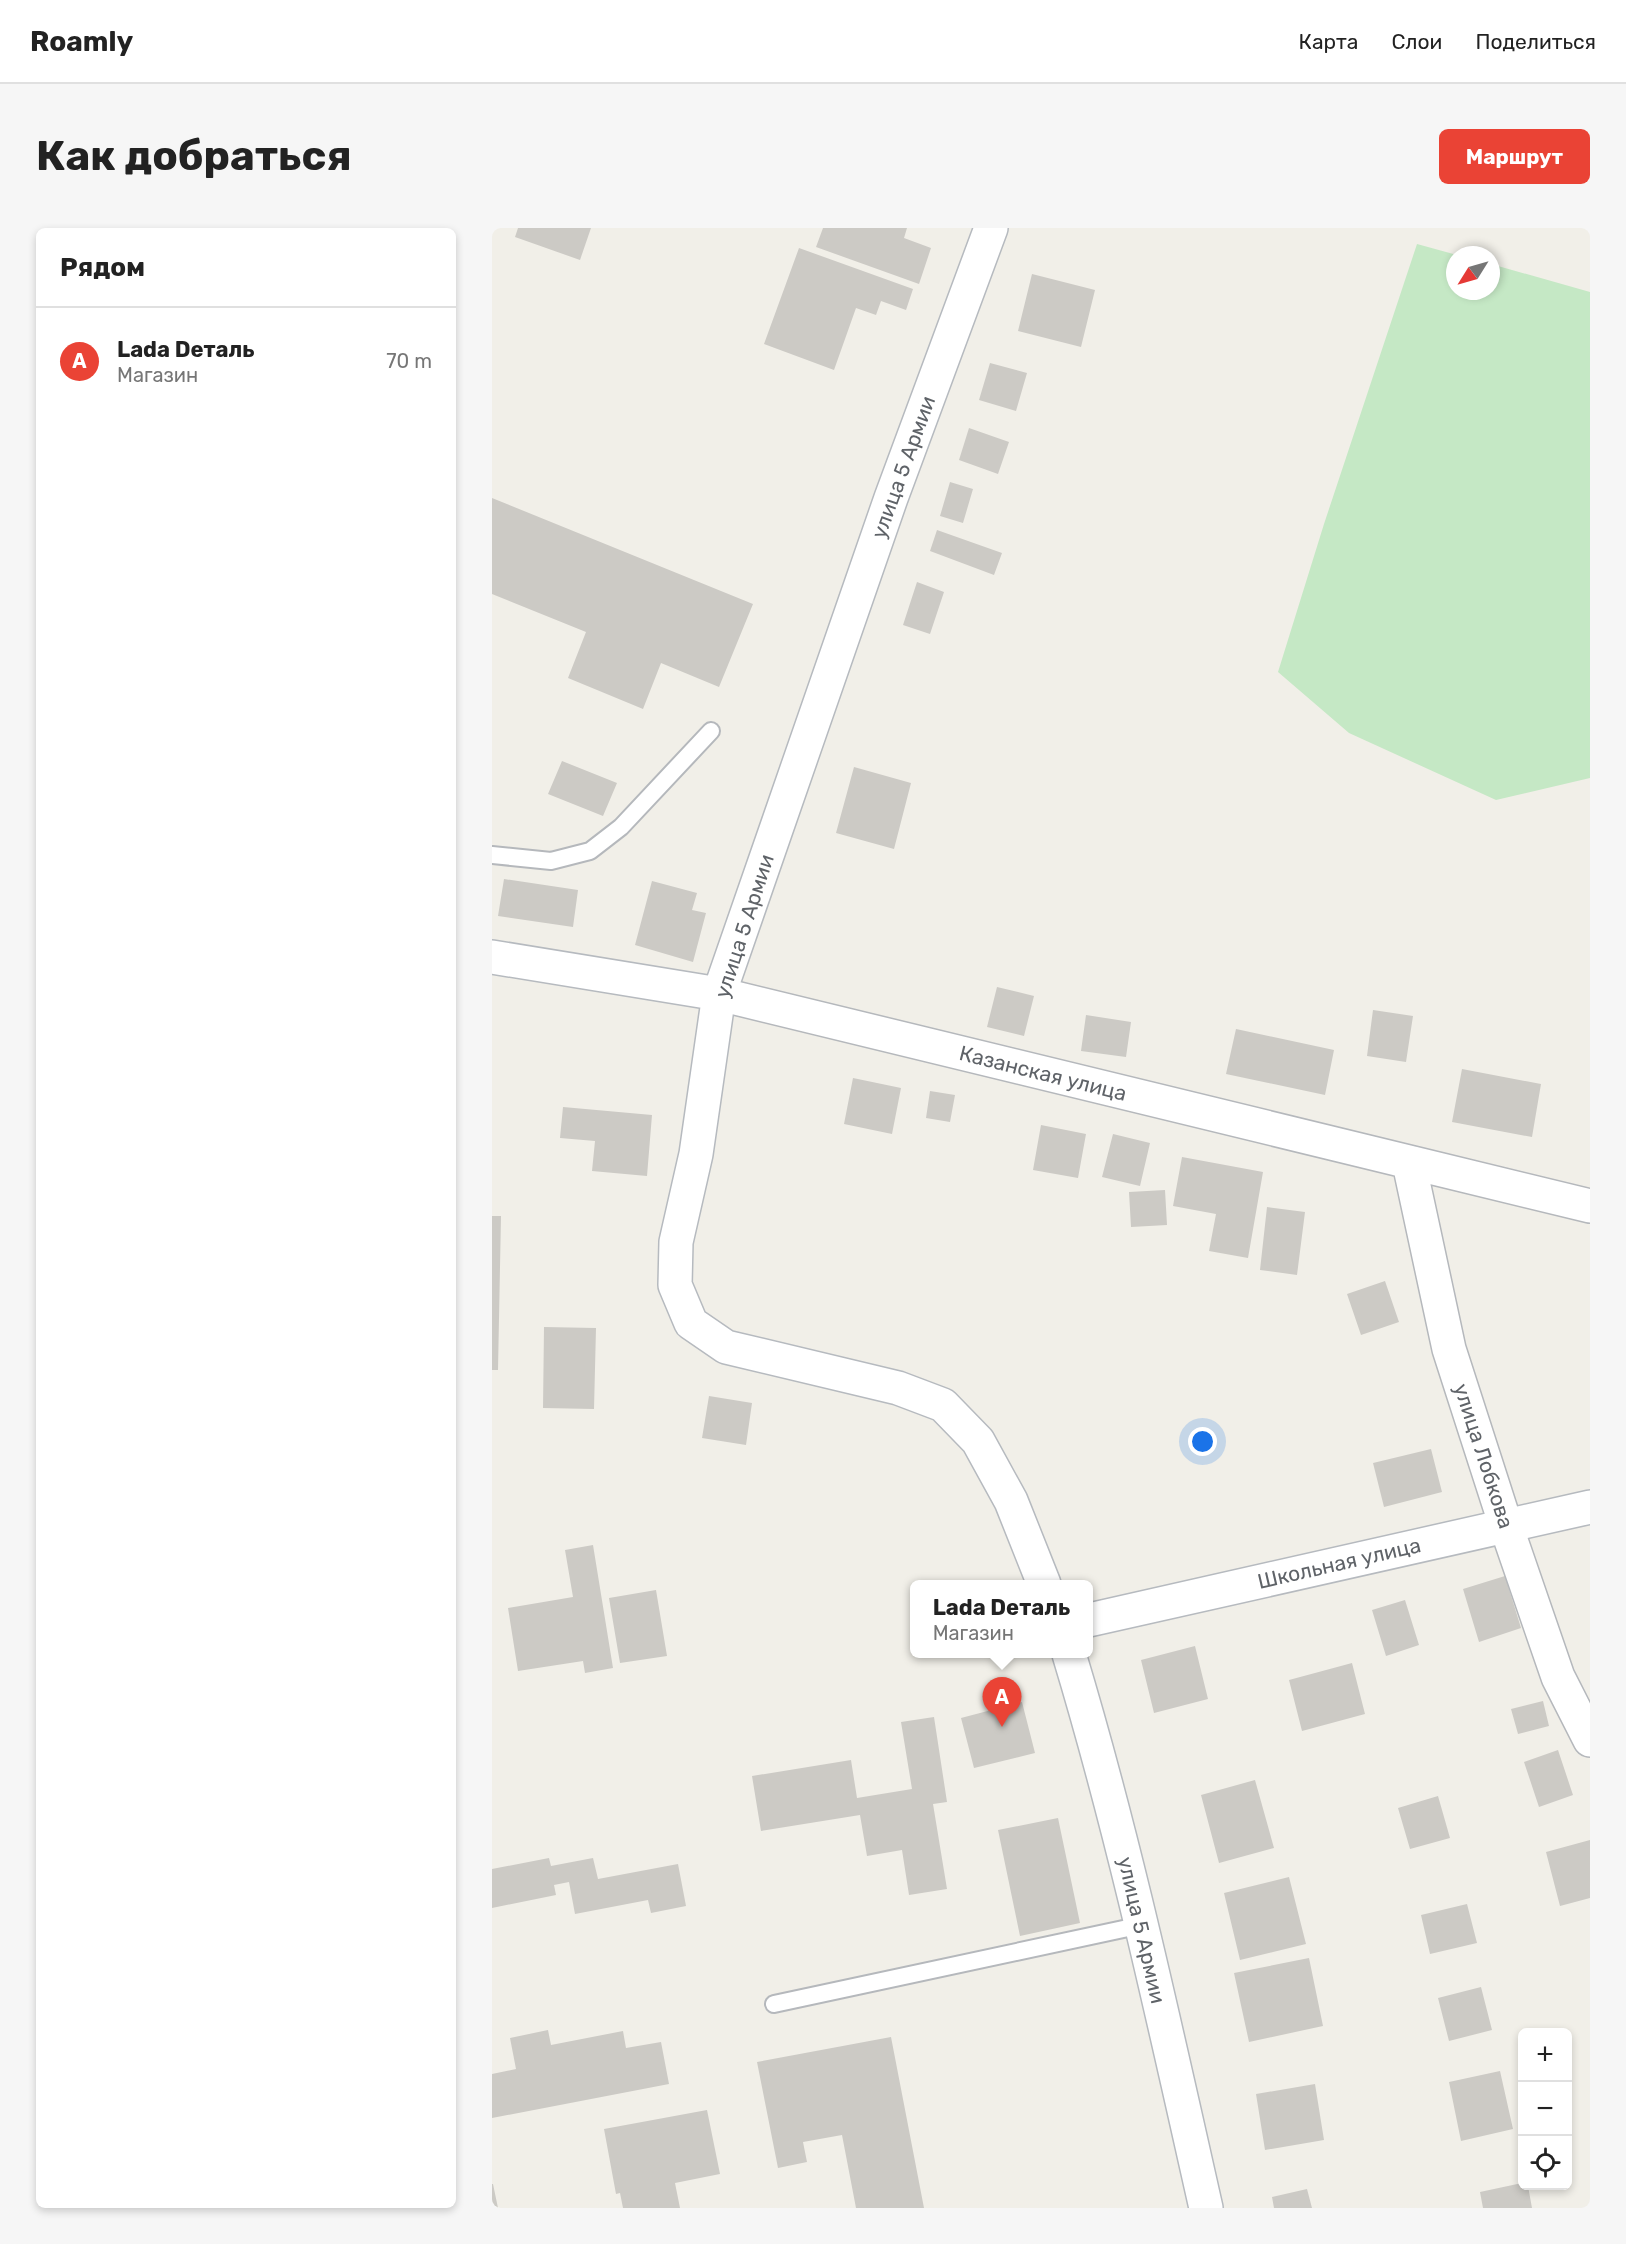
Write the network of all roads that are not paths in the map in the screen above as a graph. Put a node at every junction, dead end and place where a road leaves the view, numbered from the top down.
1 (991, 228) edge
2 (711, 731) dead end
3 (492, 855) edge
4 (492, 957) edge
5 (719, 994) junction
6 (1409, 1163) junction
7 (1590, 1206) edge
8 (1590, 1507) edge
9 (1506, 1526) junction
10 (1042, 1580) edge
11 (1093, 1619) edge
12 (1071, 1658) edge
13 (1590, 1740) edge
14 (1142, 1925) junction
15 (774, 2004) dead end
16 (1206, 2208) edge

1 - 5 main road, улица 5 Армии
2 - 3 lane
4 - 5 main road, Казанская улица
5 - 6 main road, Казанская улица
5 - 10 main road, улица 5 Армии
6 - 7 main road, Казанская улица
6 - 9 main road, улица Лобкова
8 - 9 main road, Школьная улица
9 - 11 main road, Школьная улица
9 - 13 main road, улица Лобкова
12 - 14 main road, улица 5 Армии
14 - 15 lane
14 - 16 main road, улица 5 Армии

